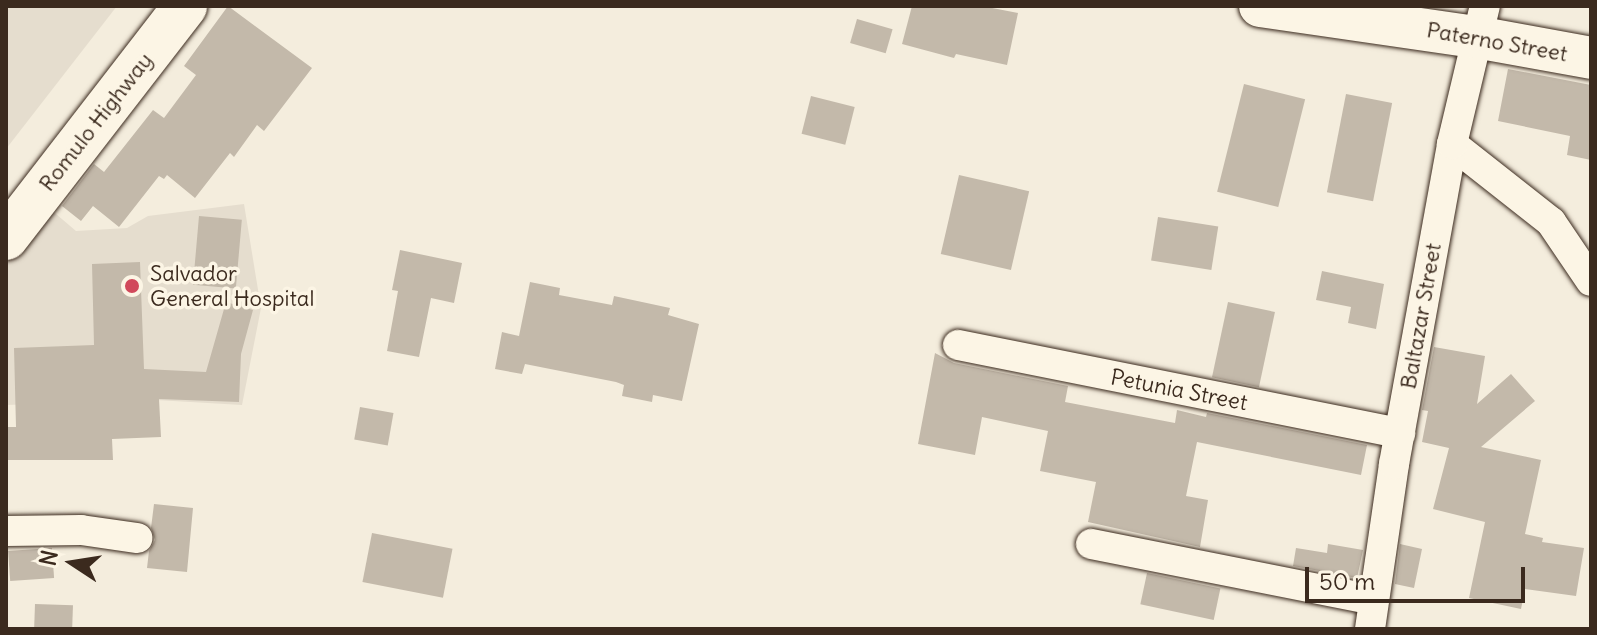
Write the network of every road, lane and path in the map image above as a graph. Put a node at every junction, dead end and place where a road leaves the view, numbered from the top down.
1 (185, 6) edge
2 (1260, 6) edge
3 (1481, 21) edge
4 (1591, 58) edge
5 (1452, 144) junction
6 (6, 238) edge
7 (1591, 281) edge
8 (958, 345) dead end
9 (1400, 433) junction
10 (6, 531) edge
11 (137, 538) dead end
12 (1091, 544) dead end
13 (1372, 614) edge

1 - 6 highway, Romulo Highway
2 - 3 street, Paterno Street
3 - 4 street, Paterno Street
3 - 5 street, Baltazar Street
5 - 7 street
5 - 9 street, Baltazar Street
8 - 9 street, Petunia Street
9 - 13 street, Baltazar Street
10 - 11 street
12 - 13 street

